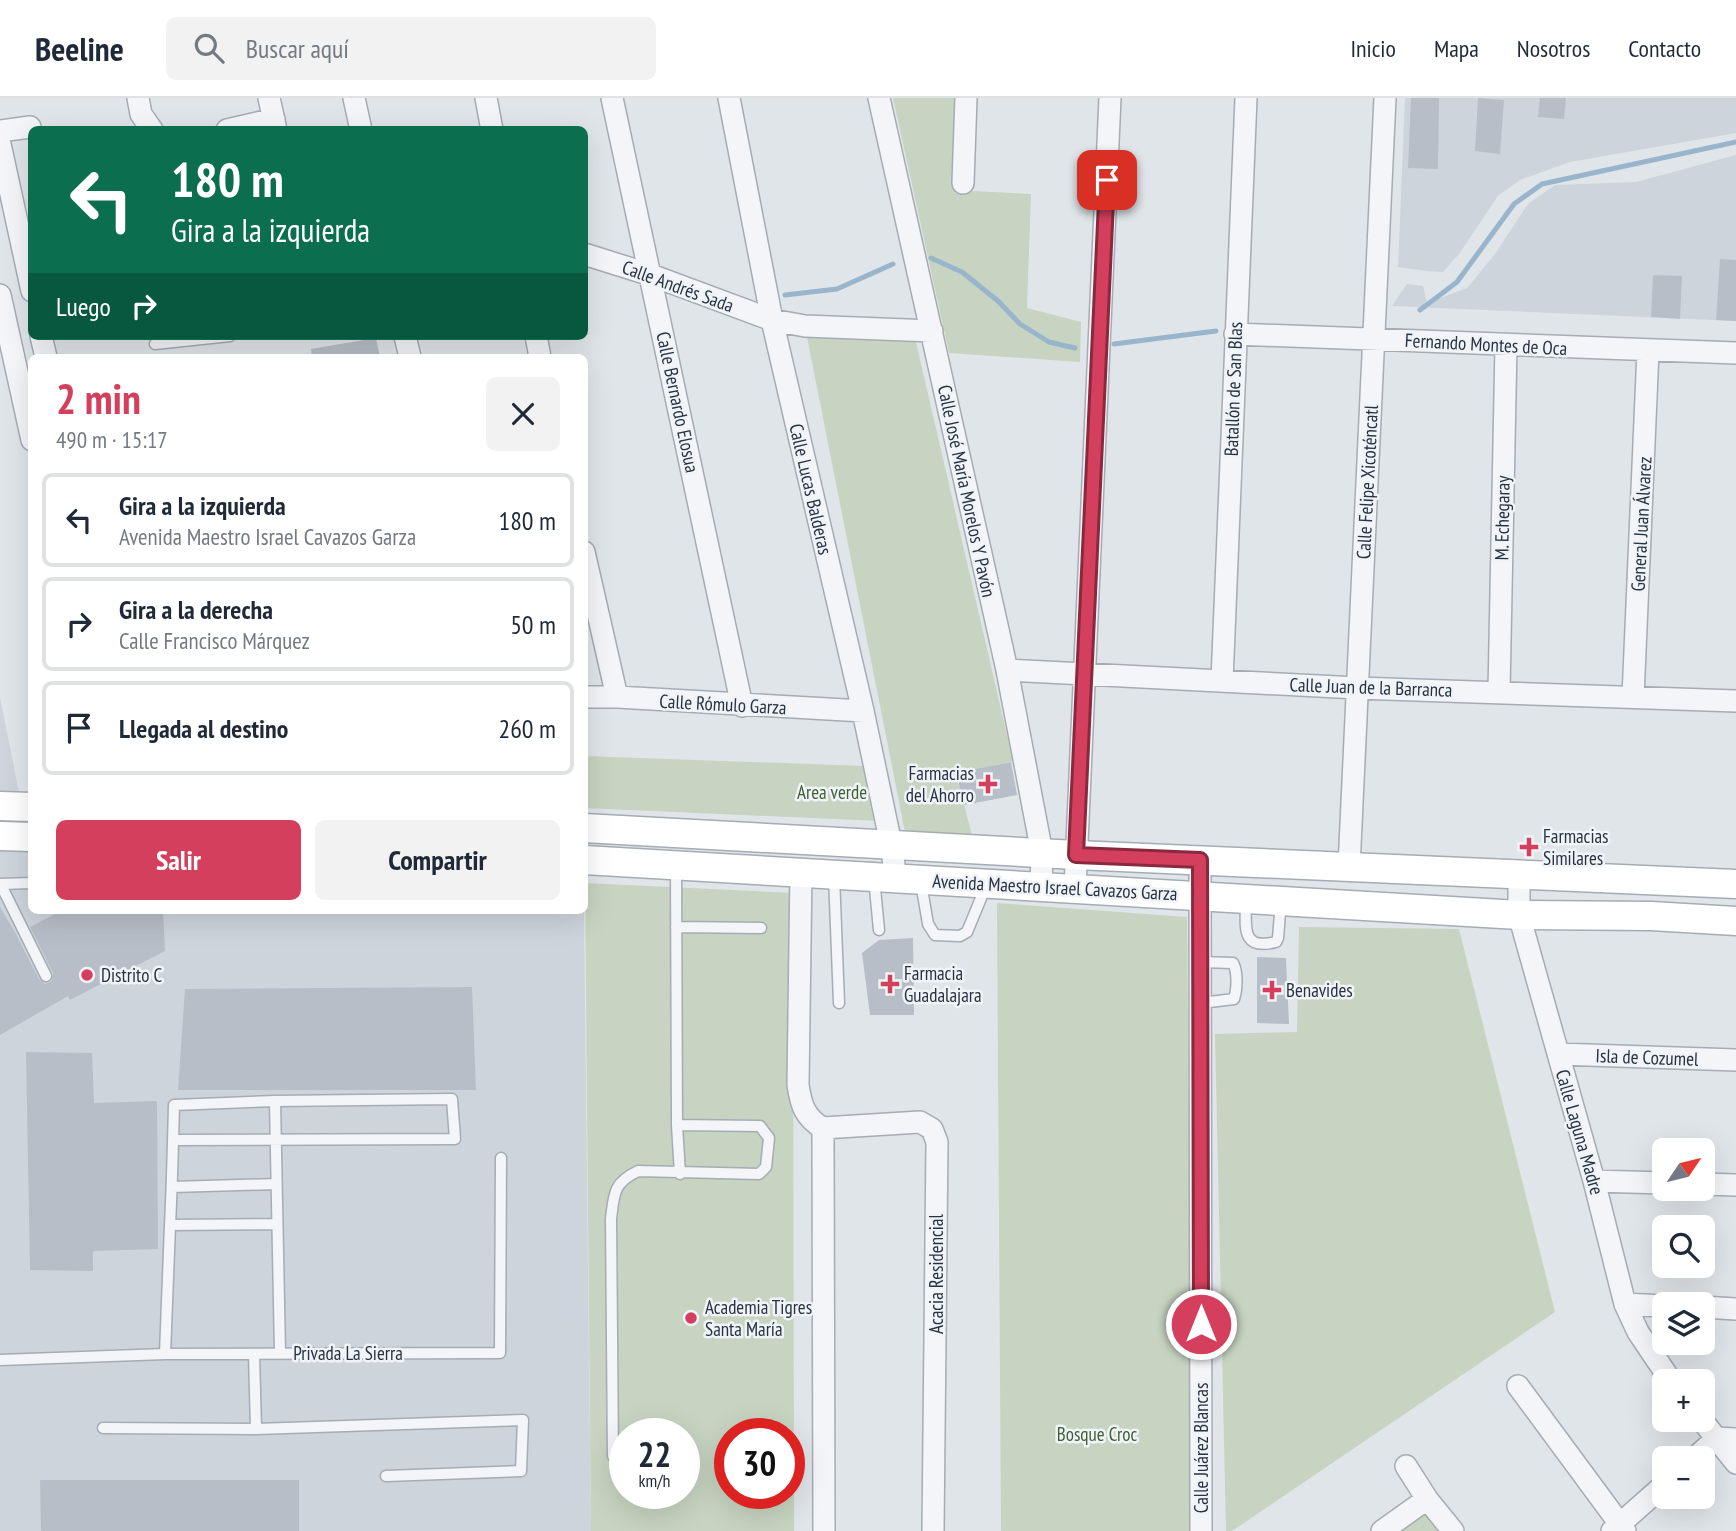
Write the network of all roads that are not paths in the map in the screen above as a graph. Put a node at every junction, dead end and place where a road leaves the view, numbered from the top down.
1 (269, 98) edge
2 (354, 98) edge
3 (485, 98) edge
4 (612, 98) edge
5 (729, 98) edge
6 (879, 98) edge
7 (966, 98) edge
8 (1110, 98) edge
9 (1246, 98) edge
10 (1385, 98) edge
11 (275, 124) edge
12 (360, 126) edge
13 (491, 126) edge
14 (28, 127) edge
15 (0, 131) edge
16 (0, 144) edge
17 (963, 183) dead end
18 (588, 255) edge
19 (28, 273) edge
20 (651, 275) junction
21 (0, 295) edge
22 (772, 320) junction
23 (932, 331) junction
24 (1236, 334) junction
25 (1374, 338) junction
26 (192, 340) edge
27 (155, 344) dead end
28 (1506, 345) junction
29 (1648, 351) junction
30 (1736, 353) edge
31 (28, 421) edge
32 (588, 570) edge
33 (1007, 670) junction
34 (1085, 673) junction
35 (1222, 681) junction
36 (1357, 688) junction
37 (1499, 691) junction
38 (588, 697) edge
39 (617, 697) junction
40 (1633, 697) junction
41 (1736, 701) edge
42 (742, 706) junction
43 (863, 711) junction
44 (0, 806) edge
45 (28, 807) edge
46 (588, 828) edge
47 (0, 836) edge
48 (28, 837) edge
49 (891, 844) junction
50 (1042, 853) junction
51 (1076, 855) junction
52 (588, 860) edge
53 (1200, 860) junction
54 (676, 864) junction
55 (1349, 867) junction
56 (801, 872) junction
57 (1519, 873) junction
58 (834, 876) junction
59 (897, 879) junction
60 (28, 883) edge
61 (987, 884) junction
62 (1736, 884) edge
63 (1, 885) edge
64 (1041, 886) junction
65 (1075, 888) junction
66 (1200, 895) junction
67 (1246, 898) junction
68 (1282, 900) junction
69 (1518, 915) junction
70 (1736, 921) edge
71 (676, 927) junction
72 (761, 928) dead end
73 (879, 930) dead end
74 (1201, 962) junction
75 (46, 976) dead end
76 (839, 1003) dead end
77 (1201, 1003) junction
78 (1558, 1054) junction
79 (1736, 1060) edge
80 (275, 1101) junction
81 (677, 1125) junction
82 (823, 1128) junction
83 (276, 1139) junction
84 (173, 1140) junction
85 (501, 1158) dead end
86 (680, 1174) junction
87 (1594, 1181) junction
88 (1652, 1183) edge
89 (276, 1184) junction
90 (1715, 1184) edge
91 (1736, 1185) edge
92 (172, 1187) junction
93 (277, 1224) junction
94 (170, 1225) junction
95 (1625, 1304) junction
96 (1652, 1305) edge
97 (1715, 1308) edge
98 (1736, 1309) edge
99 (280, 1353) junction
100 (165, 1354) junction
101 (254, 1354) junction
102 (0, 1360) edge
103 (1663, 1369) edge
104 (1518, 1386) dead end
105 (613, 1418) edge
106 (103, 1428) dead end
107 (256, 1429) junction
108 (1726, 1438) edge
109 (1736, 1463) edge
110 (1406, 1466) dead end
111 (386, 1476) dead end
112 (1652, 1497) edge
113 (1427, 1499) junction
114 (1619, 1529) edge
115 (824, 1531) edge
116 (933, 1531) edge
117 (1201, 1531) edge
118 (1381, 1531) edge
119 (1453, 1531) edge

1 - 11 street
2 - 12 street
3 - 13 street
4 - 20 street, Calle Bernardo Elosua
5 - 22 street, Calle Lucas Balderas
6 - 23 street, Calle José María Morelos Y Pavón
7 - 17 street
8 - 34 street
9 - 24 street, Batallón de San Blas
10 - 25 street, Calle Felipe Xicoténcatl
14 - 15 street
16 - 19 street
18 - 20 street, Calle Andrés Sada
20 - 22 street, Calle Andrés Sada
20 - 42 street, Calle Bernardo Elosua
21 - 31 street
22 - 23 street, Calle Andrés Sada
22 - 43 street, Calle Lucas Balderas
23 - 33 street, Calle José María Morelos Y Pavón
24 - 25 street, Fernando Montes de Oca
24 - 35 street, Batallón de San Blas
25 - 28 street, Fernando Montes de Oca
25 - 36 street, Calle Felipe Xicoténcatl
26 - 27 lane
28 - 29 street, Fernando Montes de Oca
28 - 37 street, M. Echegaray
29 - 30 street, Fernando Montes de Oca
29 - 40 street, General Juan Álvarez
32 - 39 street
33 - 34 street, Calle Juan de la Barranca
33 - 50 street, Calle José María Morelos Y Pavón
34 - 35 street, Calle Juan de la Barranca
34 - 51 street
35 - 36 street, Calle Juan de la Barranca
36 - 37 street, Calle Juan de la Barranca
36 - 55 street, Calle Felipe Xicoténcatl
37 - 40 street, Calle Juan de la Barranca
38 - 39 street, Calle Rómulo Garza
39 - 42 street, Calle Rómulo Garza
40 - 41 street, Calle Juan de la Barranca
42 - 43 street, Calle Rómulo Garza
43 - 49 street, Calle Lucas Balderas
44 - 45 main road
46 - 49 main road, Avenida Maestro Israel Cavazos Garza
47 - 48 main road
49 - 50 main road, Avenida Maestro Israel Cavazos Garza
49 - 59 street, Calle Lucas Balderas
50 - 51 main road, Avenida Maestro Israel Cavazos Garza
50 - 64 street, Calle José María Morelos Y Pavón
51 - 53 main road, Avenida Maestro Israel Cavazos Garza
51 - 65 street
52 - 54 main road, Avenida Maestro Israel Cavazos Garza
53 - 55 main road, Avenida Maestro Israel Cavazos Garza
53 - 66 street, Calle Juárez Blancas
54 - 56 main road, Avenida Maestro Israel Cavazos Garza
54 - 71 lane
55 - 57 main road, Avenida Maestro Israel Cavazos Garza
56 - 58 main road, Avenida Maestro Israel Cavazos Garza
56 - 82 street
57 - 62 main road, Avenida Maestro Israel Cavazos Garza
57 - 69 street, Calle Laguna Madre
58 - 59 main road, Avenida Maestro Israel Cavazos Garza
58 - 76 lane
59 - 61 main road, Avenida Maestro Israel Cavazos Garza
59 - 61 lane
59 - 73 lane
60 - 63 lane
61 - 64 main road, Avenida Maestro Israel Cavazos Garza
63 - 75 lane
64 - 65 main road, Avenida Maestro Israel Cavazos Garza
65 - 66 main road, Avenida Maestro Israel Cavazos Garza
66 - 67 main road, Avenida Maestro Israel Cavazos Garza
66 - 74 street, Calle Juárez Blancas
67 - 68 main road, Avenida Maestro Israel Cavazos Garza
67 - 68 lane
68 - 69 main road, Avenida Maestro Israel Cavazos Garza
69 - 70 main road, Avenida Maestro Israel Cavazos Garza
69 - 78 street, Calle Laguna Madre
71 - 72 lane
71 - 81 lane
74 - 77 street, Calle Juárez Blancas
74 - 77 lane
77 - 117 street, Calle Juárez Blancas
78 - 79 street, Isla de Cozumel
78 - 87 street, Calle Laguna Madre
80 - 83 lane
80 - 83 lane
80 - 84 lane
81 - 86 lane
81 - 86 lane
82 - 115 street
82 - 116 street, Acacia Residencial
83 - 84 lane
83 - 89 lane
84 - 92 lane
85 - 99 lane, Privada La Sierra
86 - 105 lane
87 - 88 street
87 - 95 street, Calle Laguna Madre
89 - 92 lane
89 - 93 lane
90 - 91 street
92 - 94 lane
93 - 94 lane
93 - 99 lane
94 - 100 lane
95 - 96 street
95 - 103 street, Calle Laguna Madre
97 - 98 street
99 - 101 lane, Privada La Sierra
100 - 101 lane, Privada La Sierra
100 - 102 lane, Privada La Sierra
101 - 107 lane
104 - 114 street
106 - 107 lane
107 - 111 lane
108 - 109 street
110 - 113 street
112 - 114 street
113 - 118 street
113 - 119 street

